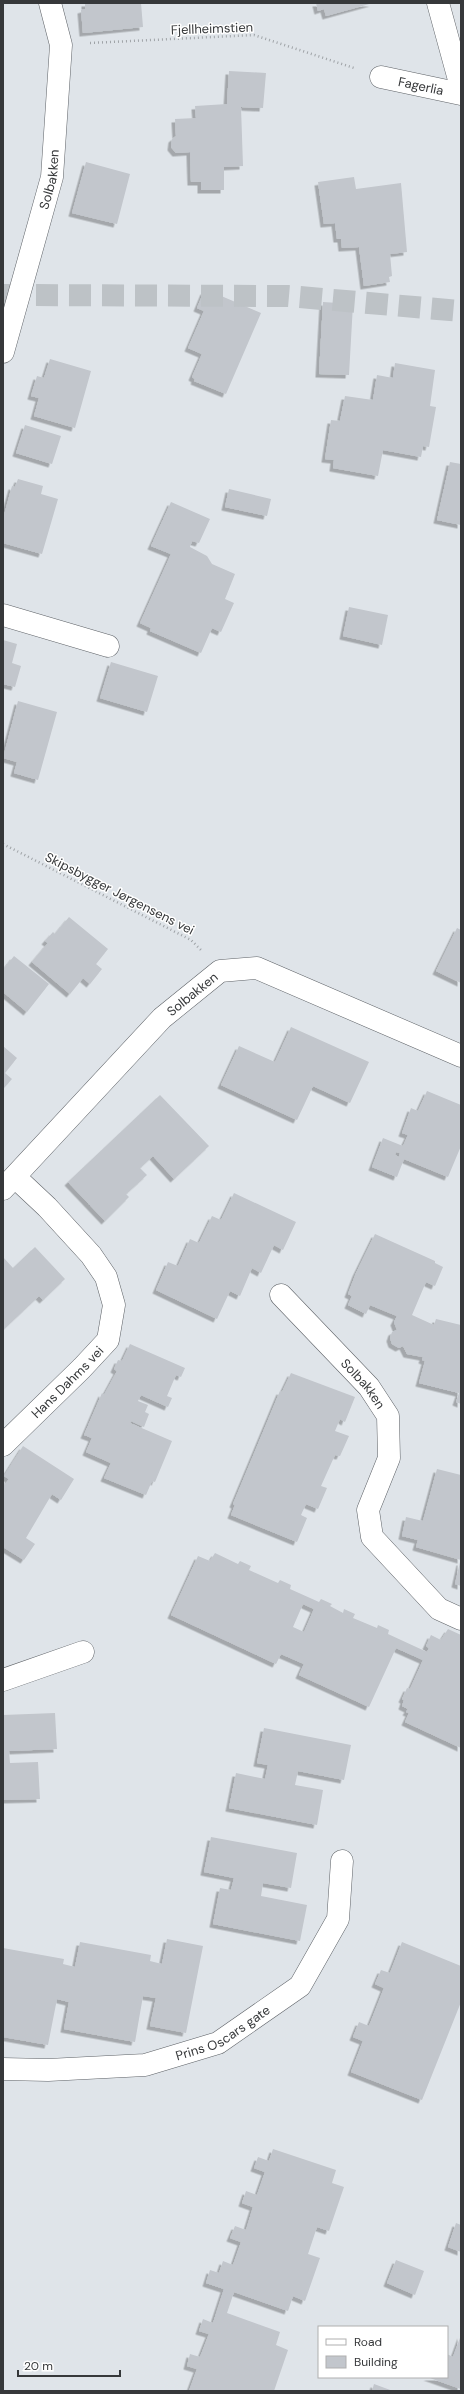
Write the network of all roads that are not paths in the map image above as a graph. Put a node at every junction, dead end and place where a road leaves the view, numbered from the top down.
1 (50, 3) edge
2 (438, 3) edge
3 (381, 77) road end
4 (461, 87) edge
5 (461, 94) edge
6 (3, 352) edge
7 (3, 615) edge
8 (108, 646) dead end
9 (461, 1056) edge
10 (9, 1183) edge
11 (281, 1295) dead end
12 (3, 1445) edge
13 (461, 1619) edge
14 (83, 1652) dead end
15 (3, 1680) edge
16 (342, 1861) dead end
17 (3, 2069) edge

1 - 6 street, Solbakken
2 - 4 street, Fagerlia
3 - 5 street, Fagerlia
7 - 8 street
9 - 10 street, Solbakken
10 - 12 street, Hans Dahms vei
11 - 13 street, Solbakken
14 - 15 street
16 - 17 street, Prins Oscars gate

